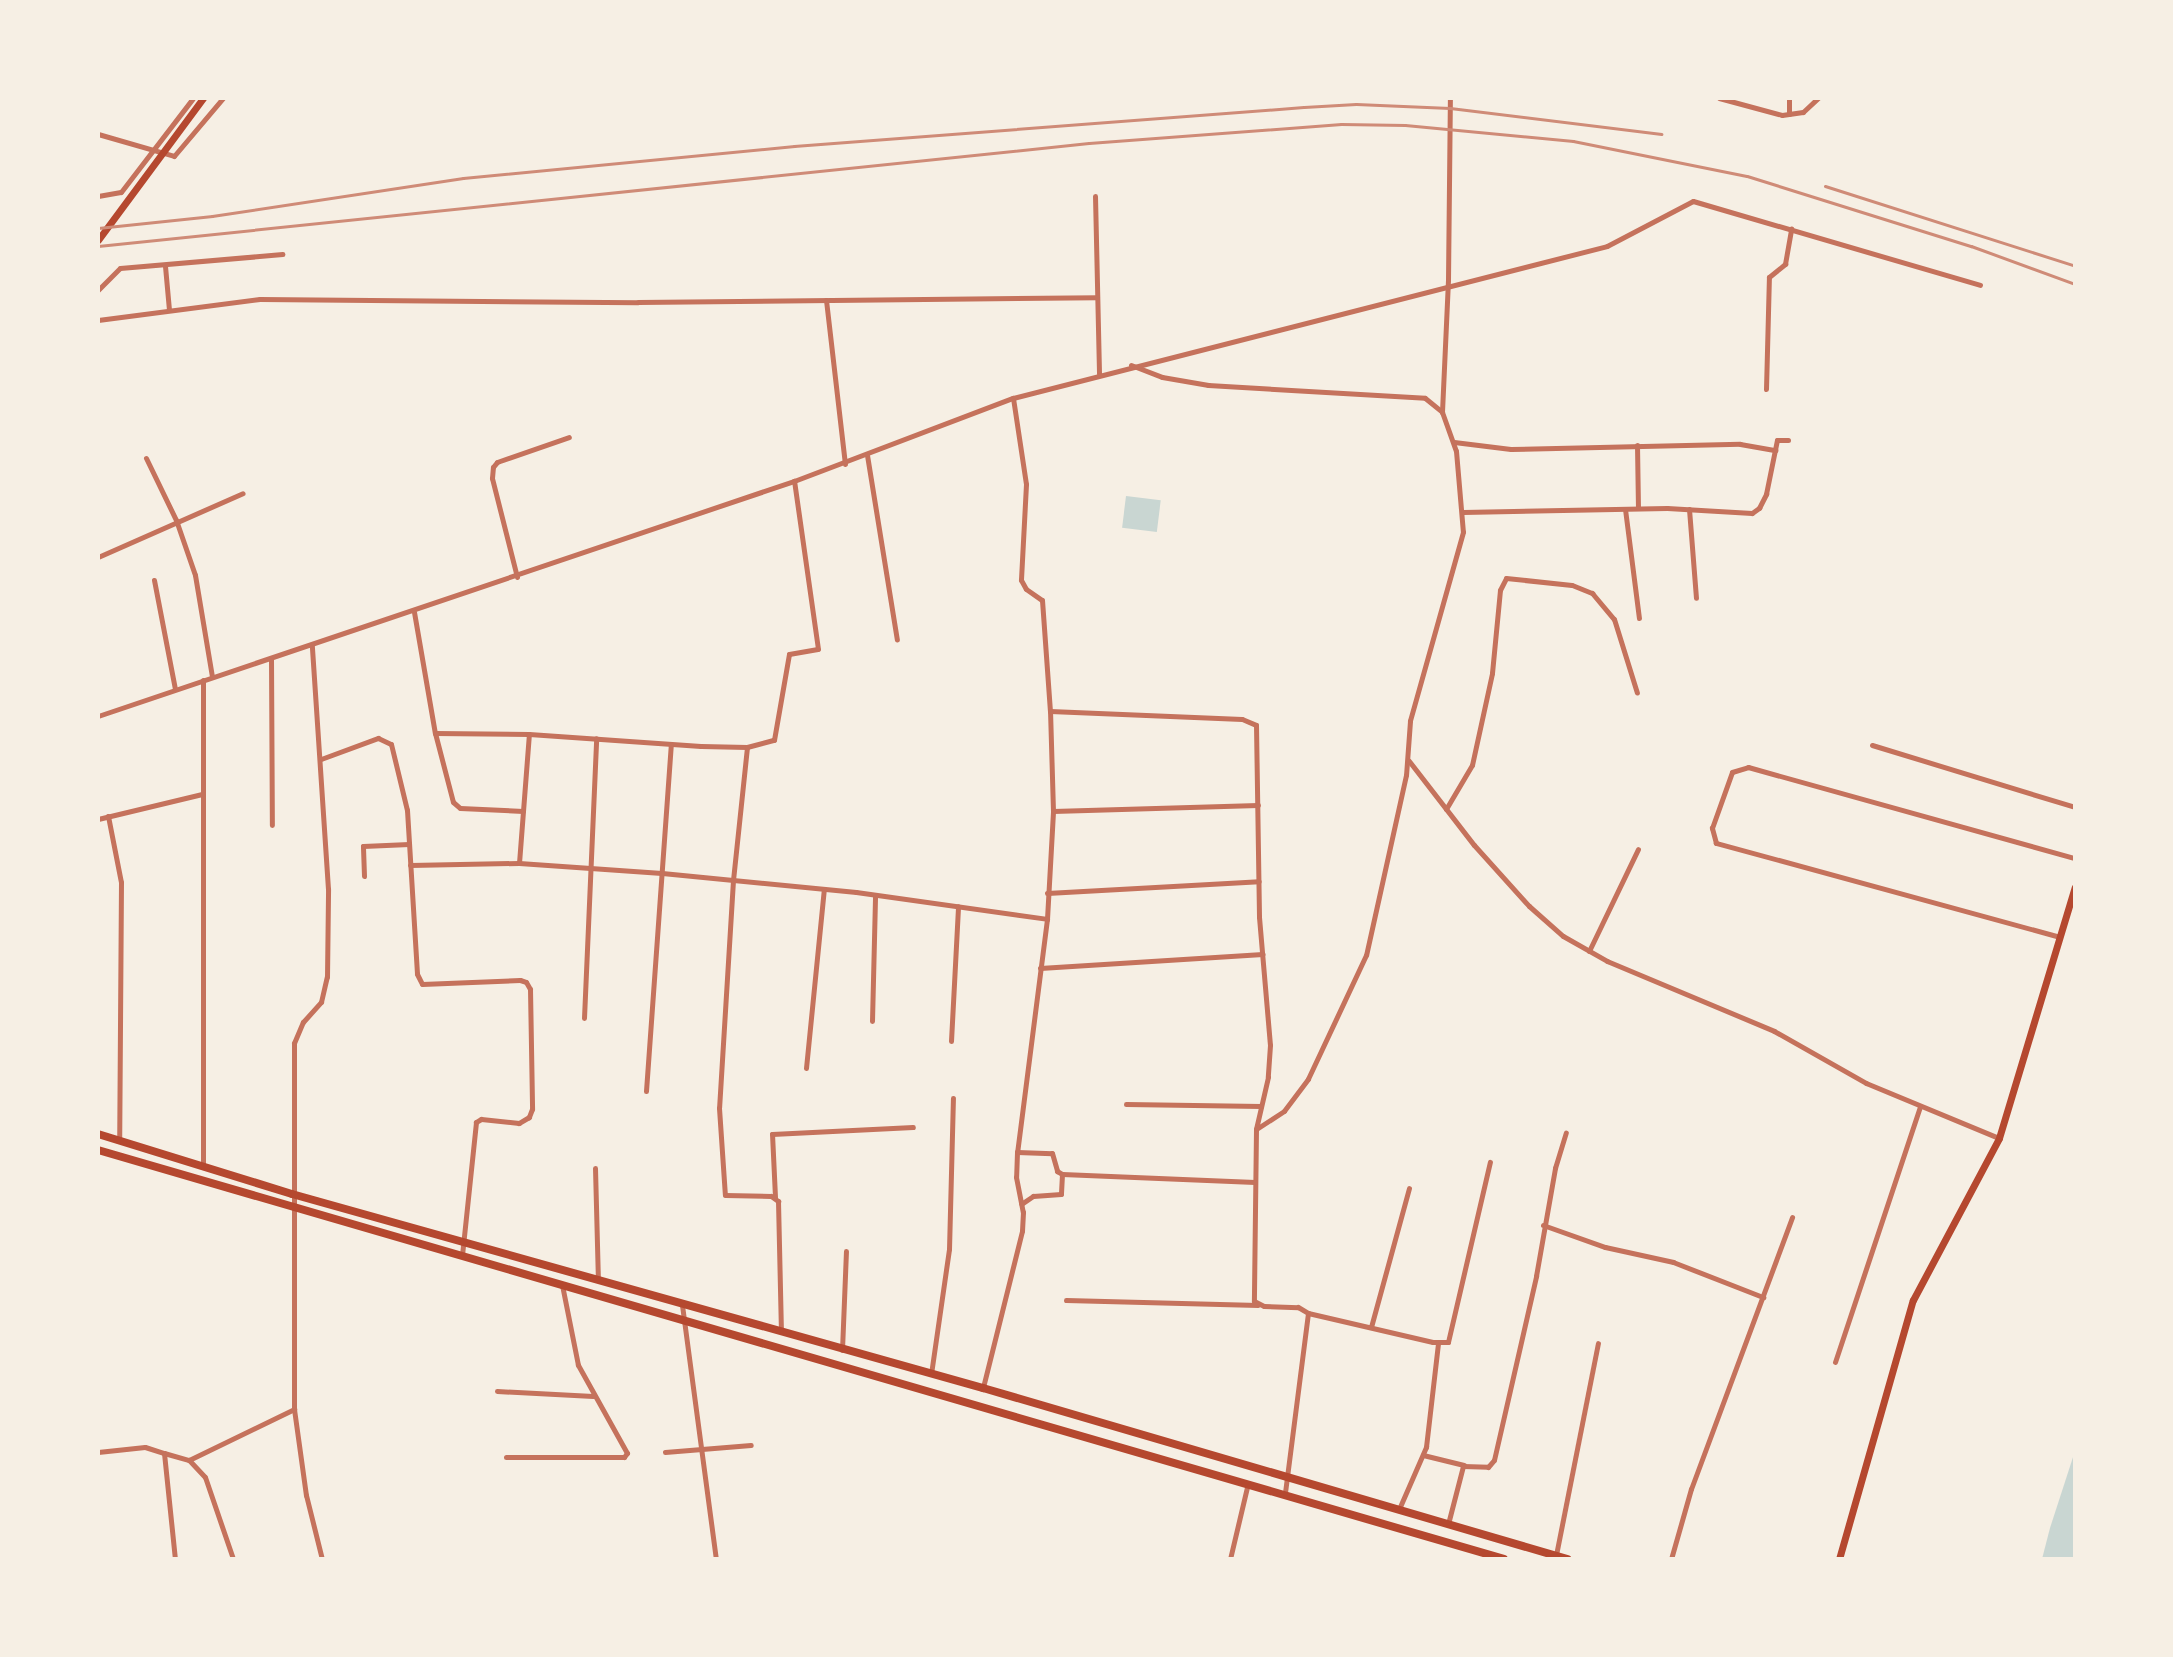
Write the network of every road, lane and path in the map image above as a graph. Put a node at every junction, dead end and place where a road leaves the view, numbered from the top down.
1 (193, 98) edge
2 (203, 98) edge
3 (223, 98) edge
4 (1450, 98) edge
5 (1719, 98) edge
6 (1789, 98) edge
7 (1818, 98) edge
8 (1789, 114) junction
9 (98, 134) edge
10 (151, 150) junction
11 (98, 196) edge
12 (1095, 196) dead end
13 (1791, 229) junction
14 (98, 240) edge
15 (282, 254) dead end
16 (165, 266) junction
17 (1980, 285) dead end
18 (1448, 286) junction
19 (98, 290) edge
20 (1097, 297) junction
21 (826, 300) junction
22 (169, 310) junction
23 (98, 320) edge
24 (1130, 365) junction
25 (1099, 374) junction
26 (1766, 389) dead end
27 (1013, 398) junction
28 (1442, 412) junction
29 (569, 437) dead end
30 (1788, 440) dead end
31 (1454, 442) junction
32 (1637, 445) junction
33 (1775, 450) junction
34 (867, 455) junction
35 (146, 458) dead end
36 (845, 464) junction
37 (794, 481) junction
38 (243, 493) dead end
39 (1638, 508) junction
40 (1625, 509) junction
41 (1689, 509) junction
42 (1463, 512) junction
43 (176, 520) junction
44 (98, 557) edge
45 (517, 577) junction
46 (154, 580) dead end
47 (1696, 598) dead end
48 (414, 612) junction
49 (1639, 618) dead end
50 (897, 640) dead end
51 (312, 645) junction
52 (271, 658) junction
53 (212, 677) junction
54 (203, 680) junction
55 (175, 689) junction
56 (1637, 693) dead end
57 (1050, 711) junction
58 (98, 716) edge
59 (435, 733) junction
60 (529, 734) junction
61 (596, 738) junction
62 (671, 745) junction
63 (1872, 745) dead end
64 (747, 747) junction
65 (321, 759) junction
66 (1408, 760) junction
67 (202, 794) junction
68 (1258, 805) junction
69 (2075, 807) edge
70 (1446, 809) junction
71 (523, 811) junction
72 (1053, 811) junction
73 (108, 816) junction
74 (98, 819) edge
75 (272, 825) dead end
76 (409, 844) junction
77 (1638, 849) dead end
78 (2075, 858) edge
79 (519, 863) junction
80 (410, 865) junction
81 (592, 868) junction
82 (662, 873) junction
83 (364, 876) dead end
84 (733, 880) junction
85 (1259, 881) junction
86 (2075, 887) edge
87 (824, 889) junction
88 (1047, 893) junction
89 (875, 895) junction
90 (958, 906) junction
91 (1047, 919) junction
92 (2060, 937) junction
93 (1589, 951) junction
94 (1263, 954) junction
95 (1040, 968) junction
96 (584, 1018) dead end
97 (872, 1021) dead end
98 (951, 1041) dead end
99 (806, 1068) dead end
100 (646, 1091) dead end
101 (953, 1098) dead end
102 (1126, 1104) dead end
103 (1261, 1106) junction
104 (1920, 1107) junction
105 (913, 1127) dead end
106 (1256, 1129) junction
107 (1566, 1133) dead end
108 (98, 1134) edge
109 (1999, 1138) junction
110 (119, 1141) junction
111 (98, 1150) edge
112 (1017, 1152) junction
113 (1490, 1162) dead end
114 (203, 1167) junction
115 (595, 1168) dead end
116 (1062, 1174) junction
117 (1255, 1182) junction
118 (1409, 1188) dead end
119 (292, 1194) junction
120 (775, 1197) junction
121 (1021, 1204) junction
122 (292, 1209) junction
123 (1792, 1217) dead end
124 (1543, 1225) junction
125 (464, 1240) junction
126 (846, 1251) dead end
127 (462, 1255) junction
128 (598, 1280) junction
129 (562, 1284) junction
130 (1763, 1297) junction
131 (1066, 1300) dead end
132 (682, 1305) junction
133 (1259, 1305) junction
134 (1308, 1313) junction
135 (684, 1321) junction
136 (1371, 1327) junction
137 (781, 1332) junction
138 (1438, 1343) junction
139 (1598, 1343) dead end
140 (842, 1350) junction
141 (1835, 1362) dead end
142 (931, 1374) junction
143 (983, 1388) junction
144 (497, 1391) dead end
145 (594, 1396) junction
146 (294, 1409) junction
147 (751, 1445) dead end
148 (699, 1449) junction
149 (98, 1452) edge
150 (665, 1452) dead end
151 (164, 1453) junction
152 (1423, 1455) junction
153 (506, 1457) dead end
154 (180, 1458) junction
155 (189, 1460) junction
156 (166, 1464) junction
157 (1464, 1465) junction
158 (1289, 1476) junction
159 (1249, 1482) junction
160 (1285, 1493) junction
161 (1398, 1510) junction
162 (1448, 1524) junction
163 (1555, 1556) junction
164 (175, 1559) edge
165 (233, 1559) edge
166 (322, 1559) edge
167 (716, 1559) edge
168 (1230, 1559) edge
169 (1504, 1559) edge
170 (1567, 1559) edge
171 (1671, 1559) edge
172 (1839, 1559) edge

1 - 10 street
2 - 14 main road
3 - 10 street
4 - 18 street
5 - 8 street
6 - 8 street
7 - 8 street
9 - 10 street
10 - 11 street
12 - 20 street
13 - 17 street
13 - 18 street
13 - 26 street
15 - 16 street
16 - 19 street
16 - 22 street
18 - 24 street
18 - 28 street
20 - 21 street
20 - 25 street
21 - 22 street
21 - 36 street
22 - 23 street
24 - 25 street
24 - 28 street
25 - 27 street
27 - 34 street
27 - 57 street
28 - 31 street
29 - 45 street
30 - 33 street
31 - 32 street
31 - 42 street
32 - 33 street
32 - 39 street
33 - 41 street
34 - 36 street
34 - 50 street
35 - 43 street
36 - 37 street
37 - 45 street
37 - 64 street
38 - 43 street
39 - 40 street
39 - 41 street
40 - 42 street
40 - 49 street
41 - 47 street
42 - 66 street
43 - 44 street
43 - 53 street
45 - 48 street
46 - 55 street
48 - 51 street
48 - 59 street
51 - 52 street
51 - 65 street
52 - 53 street
52 - 75 street
53 - 54 street
54 - 55 street
54 - 67 street
55 - 58 street
56 - 70 street
57 - 68 street
57 - 72 street
59 - 60 street
59 - 71 street
60 - 61 street
60 - 71 street
61 - 62 street
61 - 81 street
62 - 64 street
62 - 82 street
63 - 69 street
64 - 84 street
65 - 76 street
65 - 119 street
66 - 70 street
66 - 106 street
67 - 73 street
67 - 114 street
68 - 72 street
68 - 85 street
70 - 93 street
71 - 79 street
72 - 88 street
73 - 74 street
73 - 110 street
76 - 80 street
76 - 83 street
77 - 93 street
78 - 92 street
79 - 80 street
79 - 81 street
80 - 125 street
81 - 82 street
81 - 96 street
82 - 84 street
82 - 100 street
84 - 87 street
84 - 120 street
85 - 88 street
85 - 94 street
86 - 92 main road
87 - 89 street
87 - 99 street
88 - 91 street
89 - 90 street
89 - 97 street
90 - 91 street
90 - 98 street
91 - 95 street
92 - 109 main road
93 - 104 street
94 - 95 street
94 - 103 street
95 - 112 street
101 - 142 street
102 - 103 street
103 - 106 street
104 - 109 street
104 - 141 street
105 - 120 street
106 - 117 street
107 - 124 street
108 - 110 highway
109 - 172 main road
110 - 114 highway
111 - 122 highway
112 - 116 street
112 - 121 street
113 - 138 street
114 - 119 highway
115 - 128 street
116 - 117 street
116 - 121 street
117 - 133 street
118 - 136 street
119 - 122 street
119 - 125 highway
120 - 137 street
121 - 143 street
122 - 127 highway
122 - 146 street
123 - 130 street
124 - 130 street
124 - 157 street
125 - 127 street
125 - 128 highway
126 - 140 street
127 - 129 highway
128 - 132 highway
129 - 135 highway
129 - 145 street
130 - 171 street
131 - 133 street
132 - 135 street
132 - 137 highway
133 - 134 street
134 - 136 street
134 - 158 street
135 - 148 street
135 - 159 highway
136 - 138 street
137 - 140 highway
138 - 152 street
139 - 163 street
140 - 142 highway
142 - 143 highway
143 - 158 highway
144 - 145 street
145 - 153 street
146 - 155 street
146 - 166 street
147 - 148 street
148 - 150 street
148 - 167 street
149 - 151 street
151 - 154 street
151 - 156 street
152 - 157 street
152 - 161 street
154 - 155 street
154 - 156 street
155 - 165 street
156 - 164 street
157 - 162 street
158 - 160 street
158 - 161 highway
159 - 160 highway
159 - 168 street
160 - 169 highway
161 - 162 highway
162 - 163 highway
163 - 170 highway

